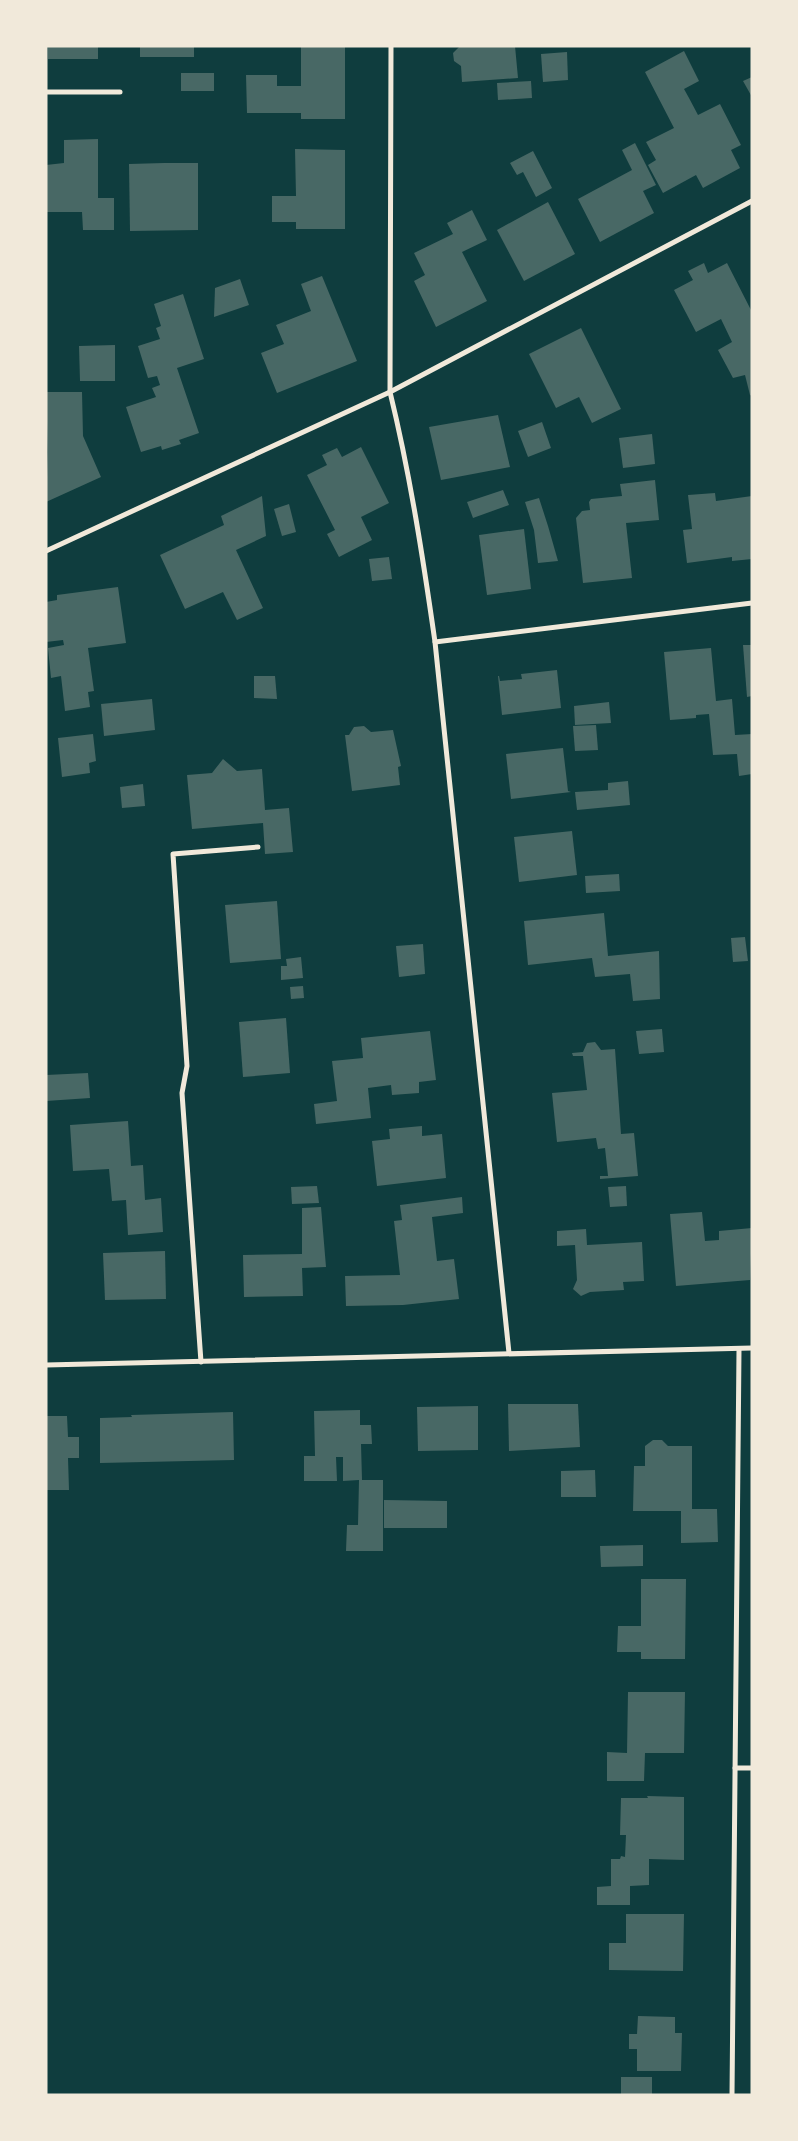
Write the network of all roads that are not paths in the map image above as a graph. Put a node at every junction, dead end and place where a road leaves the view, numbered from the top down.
1 (391, 46) edge
2 (46, 92) edge
3 (120, 92) dead end
4 (752, 201) edge
5 (390, 392) junction
6 (46, 551) edge
7 (752, 603) edge
8 (435, 642) junction
9 (258, 847) dead end
10 (752, 1348) edge
11 (739, 1350) junction
12 (509, 1353) junction
13 (201, 1362) junction
14 (46, 1365) edge
15 (735, 1768) junction
16 (752, 1768) edge
17 (732, 2095) edge

1 - 5 street
2 - 3 street
4 - 5 street
5 - 6 street
5 - 8 street
7 - 8 street
8 - 12 street
9 - 13 street
10 - 11 street
11 - 12 street
11 - 15 street
12 - 13 street
13 - 14 street
15 - 16 street
15 - 17 street

